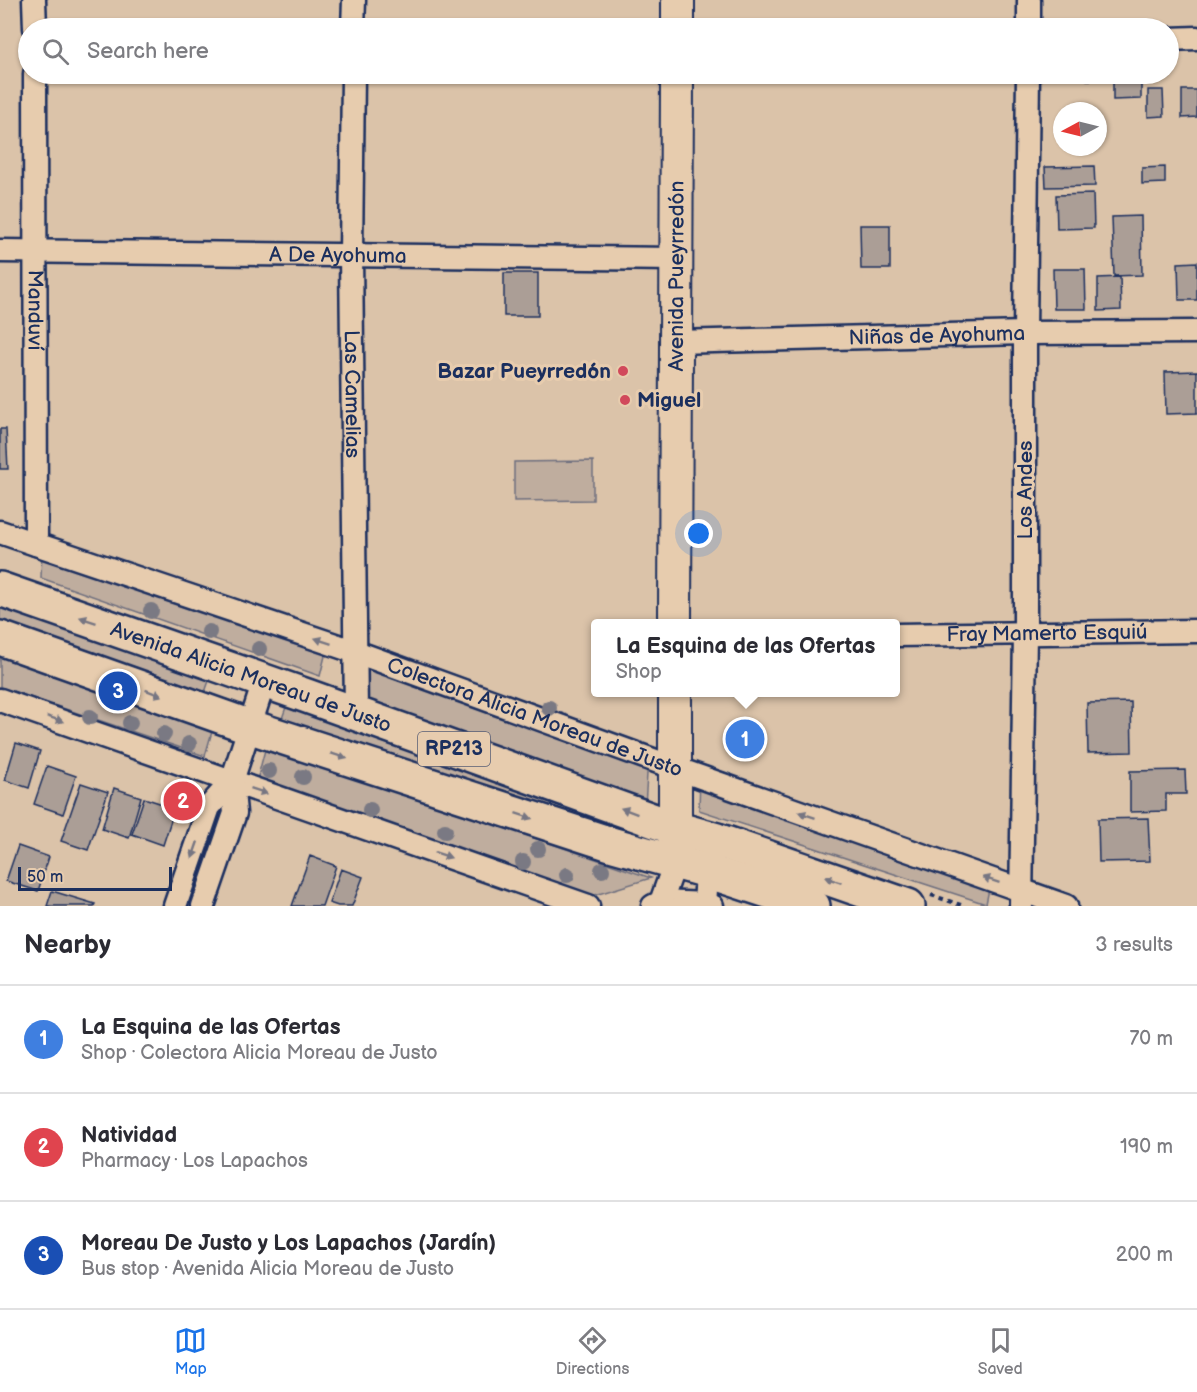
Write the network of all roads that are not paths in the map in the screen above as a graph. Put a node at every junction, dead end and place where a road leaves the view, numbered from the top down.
1 (34, 0) edge
2 (354, 0) edge
3 (678, 0) edge
4 (1029, 0) edge
5 (34, 18) edge
6 (353, 18) edge
7 (678, 18) edge
8 (1029, 18) edge
9 (1197, 38) edge
10 (1179, 39) edge
11 (35, 84) edge
12 (353, 84) edge
13 (677, 84) edge
14 (1028, 84) edge
15 (0, 251) edge
16 (36, 252) junction
17 (351, 254) junction
18 (676, 260) junction
19 (1197, 332) edge
20 (1025, 333) junction
21 (676, 342) junction
22 (0, 532) edge
23 (36, 544) junction
24 (0, 589) edge
25 (675, 619) edge
26 (1197, 631) edge
27 (1025, 633) junction
28 (900, 635) edge
29 (0, 638) edge
30 (356, 652) junction
31 (264, 682) junction
32 (675, 697) edge
33 (0, 700) edge
34 (356, 714) junction
35 (248, 726) junction
36 (675, 768) junction
37 (232, 781) junction
38 (674, 828) junction
39 (717, 840) junction
40 (675, 863) junction
41 (707, 870) junction
42 (1022, 899) edge
43 (657, 904) edge
44 (707, 905) edge
45 (176, 906) edge
46 (203, 906) edge
47 (588, 906) edge
48 (813, 906) edge
49 (909, 906) edge
50 (1066, 906) edge

1 - 5 street
2 - 6 street
3 - 7 main road
4 - 8 street
9 - 10 street
11 - 16 street, Manduví
12 - 17 street, Las Camelias
13 - 18 main road, Avenida Pueyrredón
14 - 20 street, Los Andes
15 - 16 street, A De Ayohuma
16 - 17 street, A De Ayohuma
16 - 23 street, Manduví
17 - 18 street, A De Ayohuma
17 - 30 street, Las Camelias
18 - 21 main road, Avenida Pueyrredón
19 - 20 street, Niñas de Ayohuma
20 - 21 street, Niñas de Ayohuma
20 - 27 street, Los Andes
21 - 25 main road, Avenida Pueyrredón
22 - 23 street, Colectora Alicia Moreau de Justo
30 -> 23 street, Colectora Alicia Moreau de Justo
31 -> 24 main road, Avenida Alicia Moreau de Justo / RP213
26 - 27 street, Fray Mamerto Esquiú
27 - 28 street, Fray Mamerto Esquiú
27 - 42 street, Los Andes
29 -> 35 main road, RP213
30 - 34 street, Las Camelias
30 - 36 street, Colectora Alicia Moreau de Justo
31 - 34 main road, Avenida Alicia Moreau de Justo / RP213
31 - 35 street
32 - 36 main road
33 -> 37 street
38 -> 34 main road, Avenida Alicia Moreau de Justo / RP213
35 - 37 street
35 -> 40 main road, RP213
36 - 38 main road
42 -> 36 street, Colectora Alicia Moreau de Justo
37 -> 45 street
37 - 46 street
37 -> 47 street
38 - 39 main road, Avenida Alicia Moreau de Justo / RP213
38 - 40 main road
39 - 41 street
49 -> 39 main road, Avenida Alicia Moreau de Justo / RP213
40 - 41 main road, RP213
40 - 43 street
41 - 44 street
41 - 48 main road, RP213
42 - 50 street, Colectora Alicia Moreau de Justo
43 - 44 street

